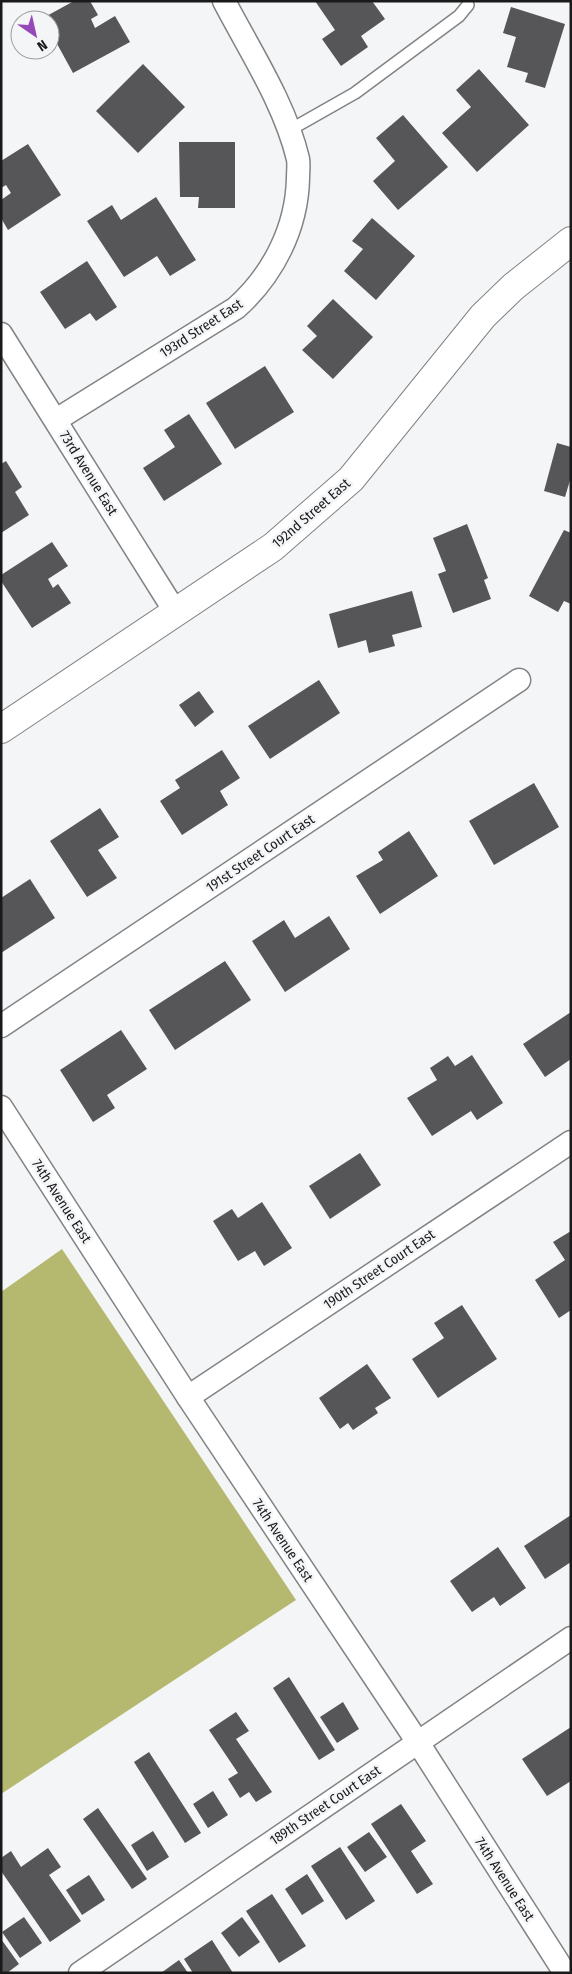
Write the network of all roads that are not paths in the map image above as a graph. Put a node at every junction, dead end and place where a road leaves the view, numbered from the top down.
1 (224, 1) edge
2 (468, 5) dead end
3 (288, 131) junction
4 (571, 241) edge
5 (1, 334) edge
6 (56, 420) junction
7 (176, 613) junction
8 (519, 680) dead end
9 (1, 729) edge
10 (1, 1026) edge
11 (1, 1107) edge
12 (571, 1142) edge
13 (188, 1397) junction
14 (571, 1638) edge
15 (417, 1742) junction
16 (80, 1973) edge
17 (565, 1973) edge

1 - 3 street, 193rd Street East
2 - 3 lane
3 - 6 street, 193rd Street East
4 - 7 street, 192nd Street East
5 - 6 street, 73rd Avenue East
6 - 7 street, 73rd Avenue East
7 - 9 street, 192nd Street East
8 - 10 street, 191st Street Court East
11 - 13 street, 74th Avenue East
12 - 13 street, 190th Street Court East
13 - 15 street, 74th Avenue East
14 - 15 street, 189th Street Court East
15 - 16 street, 189th Street Court East
15 - 17 street, 74th Avenue East

